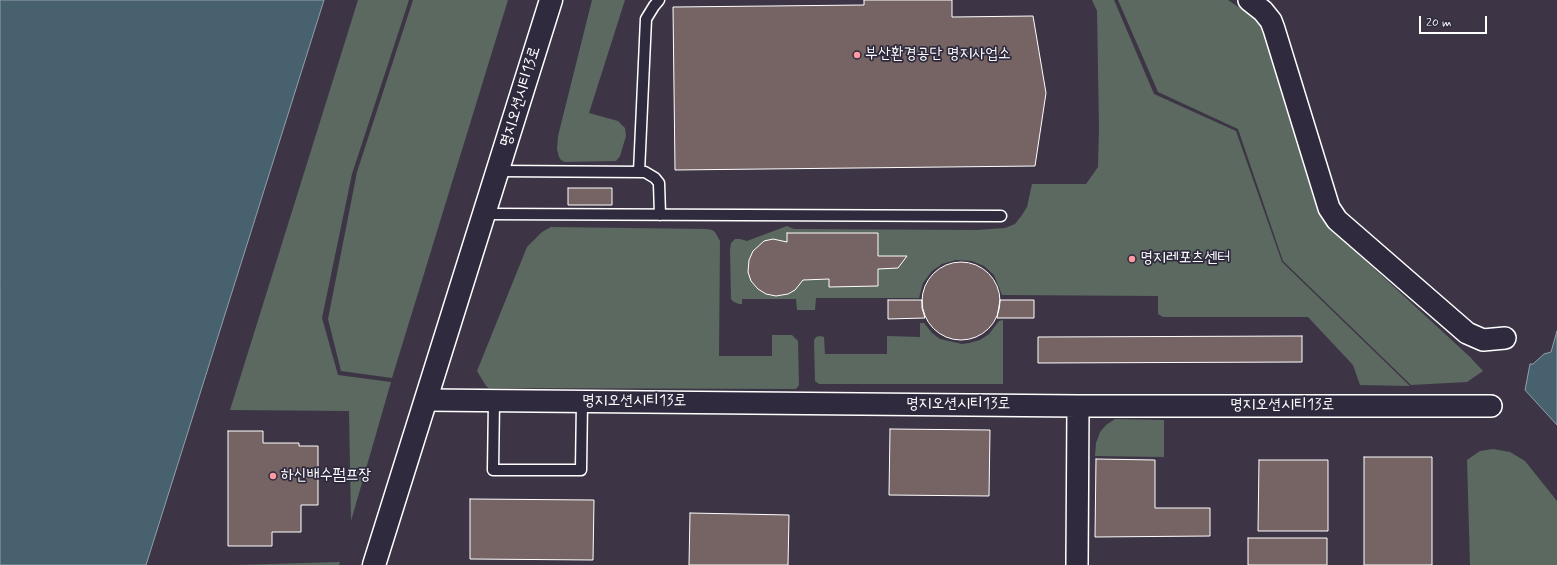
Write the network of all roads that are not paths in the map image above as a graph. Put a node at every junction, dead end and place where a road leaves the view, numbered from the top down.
1 (552, 0) edge
2 (660, 0) edge
3 (1249, 0) edge
4 (498, 171) junction
5 (639, 172) junction
6 (484, 214) junction
7 (660, 215) junction
8 (1002, 216) dead end
9 (1506, 338) dead end
10 (426, 400) junction
11 (494, 401) junction
12 (582, 402) junction
13 (1078, 406) junction
14 (1491, 406) dead end
15 (374, 565) edge
16 (1077, 565) edge

1 - 4 street, 명지오션시티13로
2 - 5 lane
3 - 9 street
4 - 5 lane
4 - 6 street, 명지오션시티13로
5 - 7 lane
6 - 7 lane
6 - 10 street, 명지오션시티13로
7 - 8 lane
10 - 11 street, 명지오션시티13로
10 - 15 street, 명지오션시티13로
11 - 12 street, 명지오션시티13로
11 - 12 lane
12 - 13 street, 명지오션시티13로
13 - 14 street, 명지오션시티13로
13 - 16 street

